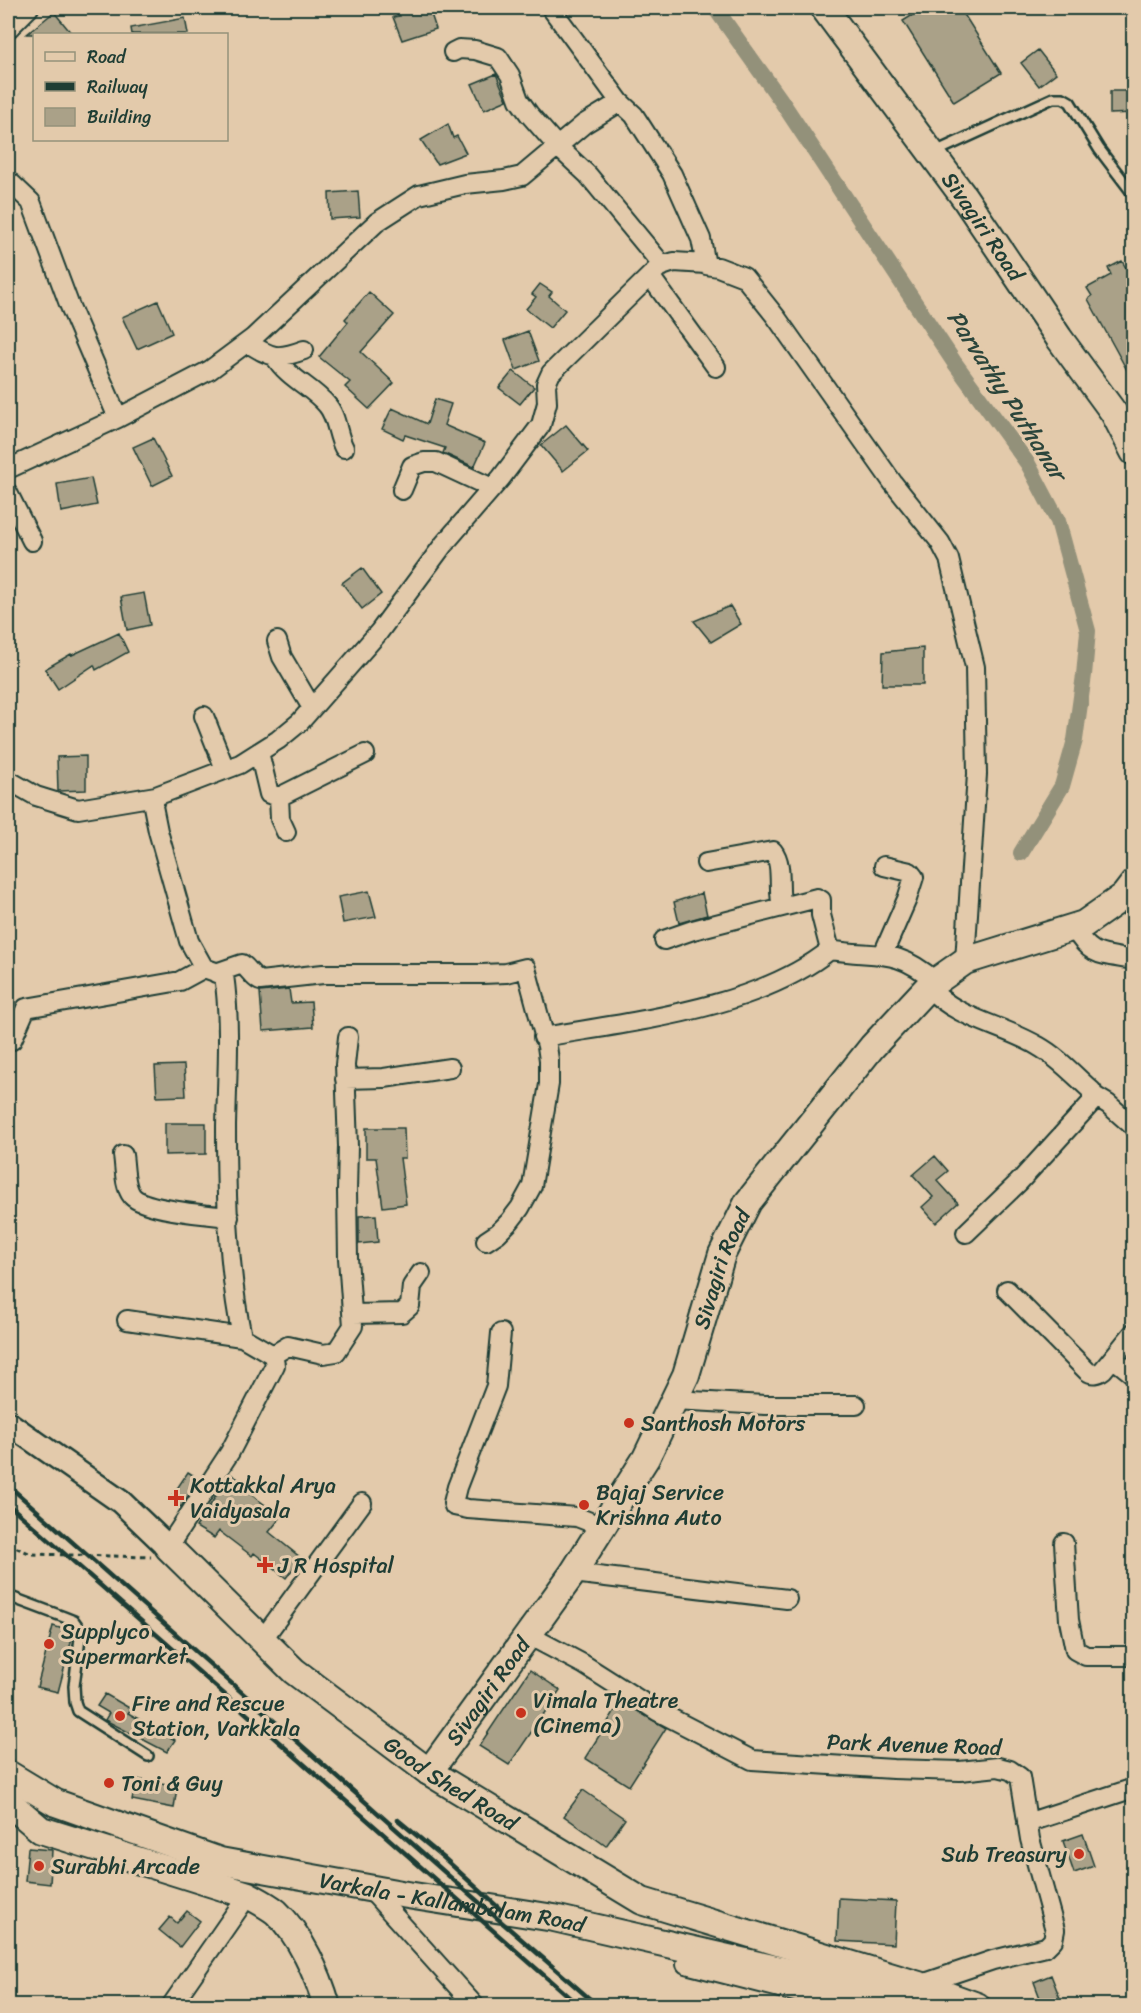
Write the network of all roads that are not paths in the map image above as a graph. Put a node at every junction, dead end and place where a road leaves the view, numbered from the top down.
1 (29, 8) edge
2 (551, 8) edge
3 (824, 8) edge
4 (8, 29) edge
5 (453, 52) dead end
6 (620, 102) junction
7 (557, 146) junction
8 (932, 153) junction
9 (8, 183) edge
10 (1134, 195) edge
11 (706, 264) junction
12 (657, 271) junction
13 (248, 343) junction
14 (304, 350) dead end
15 (275, 357) junction
16 (716, 367) dead end
17 (118, 418) junction
18 (344, 448) dead end
19 (1134, 453) edge
20 (8, 470) edge
21 (492, 488) junction
22 (402, 490) dead end
23 (8, 493) edge
24 (32, 541) dead end
25 (277, 641) dead end
26 (312, 708) junction
27 (204, 716) dead end
28 (259, 752) junction
29 (365, 754) dead end
30 (225, 769) junction
31 (8, 780) edge
32 (156, 796) junction
33 (279, 797) junction
34 (286, 832) dead end
35 (706, 862) dead end
36 (884, 866) dead end
37 (1134, 883) edge
38 (782, 906) junction
39 (1074, 928) junction
40 (664, 940) dead end
41 (830, 950) junction
42 (883, 954) junction
43 (1134, 960) edge
44 (965, 962) junction
45 (210, 970) junction
46 (931, 984) junction
47 (348, 1037) dead end
48 (543, 1037) junction
49 (8, 1040) edge
50 (450, 1068) dead end
51 (345, 1079) junction
52 (1093, 1095) junction
53 (1134, 1127) edge
54 (123, 1155) dead end
55 (229, 1217) junction
56 (966, 1233) dead end
57 (486, 1241) dead end
58 (421, 1273) dead end
59 (1007, 1290) dead end
60 (353, 1314) junction
61 (127, 1320) dead end
62 (1134, 1332) edge
63 (501, 1333) dead end
64 (242, 1337) junction
65 (273, 1355) junction
66 (1115, 1356) junction
67 (1134, 1375) edge
68 (674, 1400) junction
69 (856, 1405) dead end
70 (8, 1423) edge
71 (362, 1503) dead end
72 (603, 1527) junction
73 (1064, 1543) dead end
74 (173, 1553) junction
75 (573, 1573) junction
76 (8, 1596) edge
77 (787, 1599) dead end
78 (528, 1635) junction
79 (262, 1640) junction
80 (1134, 1656) edge
81 (148, 1756) dead end
82 (429, 1772) junction
83 (8, 1774) edge
84 (1134, 1788) edge
85 (8, 1802) edge
86 (1027, 1824) junction
87 (370, 1889) junction
88 (248, 1895) junction
89 (686, 1964) dead end
90 (914, 1995) edge
91 (171, 2006) edge
92 (327, 2006) edge
93 (475, 2006) edge
94 (850, 2006) edge
95 (977, 2006) edge

1 - 4 street
2 - 6 street
3 - 8 main road, Sivagiri Road
5 - 7 street
6 - 7 street
6 - 11 street
7 - 12 street
7 - 13 street
8 - 10 lane
8 - 19 main road, Sivagiri Road
9 - 17 street
11 - 12 street
11 - 44 street
12 - 16 street
12 - 21 street
13 - 15 street
13 - 17 street
14 - 15 street
15 - 18 street
17 - 20 street
21 - 22 street
21 - 26 street
23 - 24 street
25 - 26 street
26 - 28 street
27 - 30 street
28 - 30 street
28 - 33 street
29 - 33 street
30 - 32 street
31 - 32 street
32 - 45 street
33 - 34 street
35 - 38 street
36 - 42 street
37 - 39 main road, Sivagiri Road
38 - 40 street
38 - 41 street
39 - 43 street
39 - 44 main road, Sivagiri Road
41 - 42 street
41 - 48 street
42 - 46 street
44 - 46 main road, Sivagiri Road
45 - 48 street
45 - 49 street
45 - 55 street
46 - 52 street
46 - 68 main road, Sivagiri Road
47 - 51 street
48 - 57 street
50 - 51 street
51 - 60 street
52 - 53 street
52 - 56 street
54 - 55 street
55 - 64 street
58 - 60 street
59 - 66 street
60 - 65 street
61 - 64 street
62 - 66 street
63 - 72 street
64 - 65 street
65 - 74 street
66 - 67 street
68 - 69 street
68 - 72 main road, Sivagiri Road
70 - 74 street, Good Shed Road
71 - 79 street
72 - 75 main road, Sivagiri Road
73 - 80 street
74 - 79 main road, Good Shed Road
75 - 77 street
75 - 78 main road, Sivagiri Road
76 - 81 lane
78 - 82 main road, Sivagiri Road
78 - 86 street, Park Avenue Road
79 - 82 main road, Good Shed Road
82 - 90 main road, Good Shed Road
83 - 87 main road, Varkala - Kallambalam Road
84 - 86 street
85 - 88 main road
86 - 90 street, Park Avenue Road
87 - 90 main road, Varkala - Kallambalam Road
87 - 93 street
88 - 91 street
88 - 92 main road
89 - 94 street
90 - 95 main road, Good Shed Road

